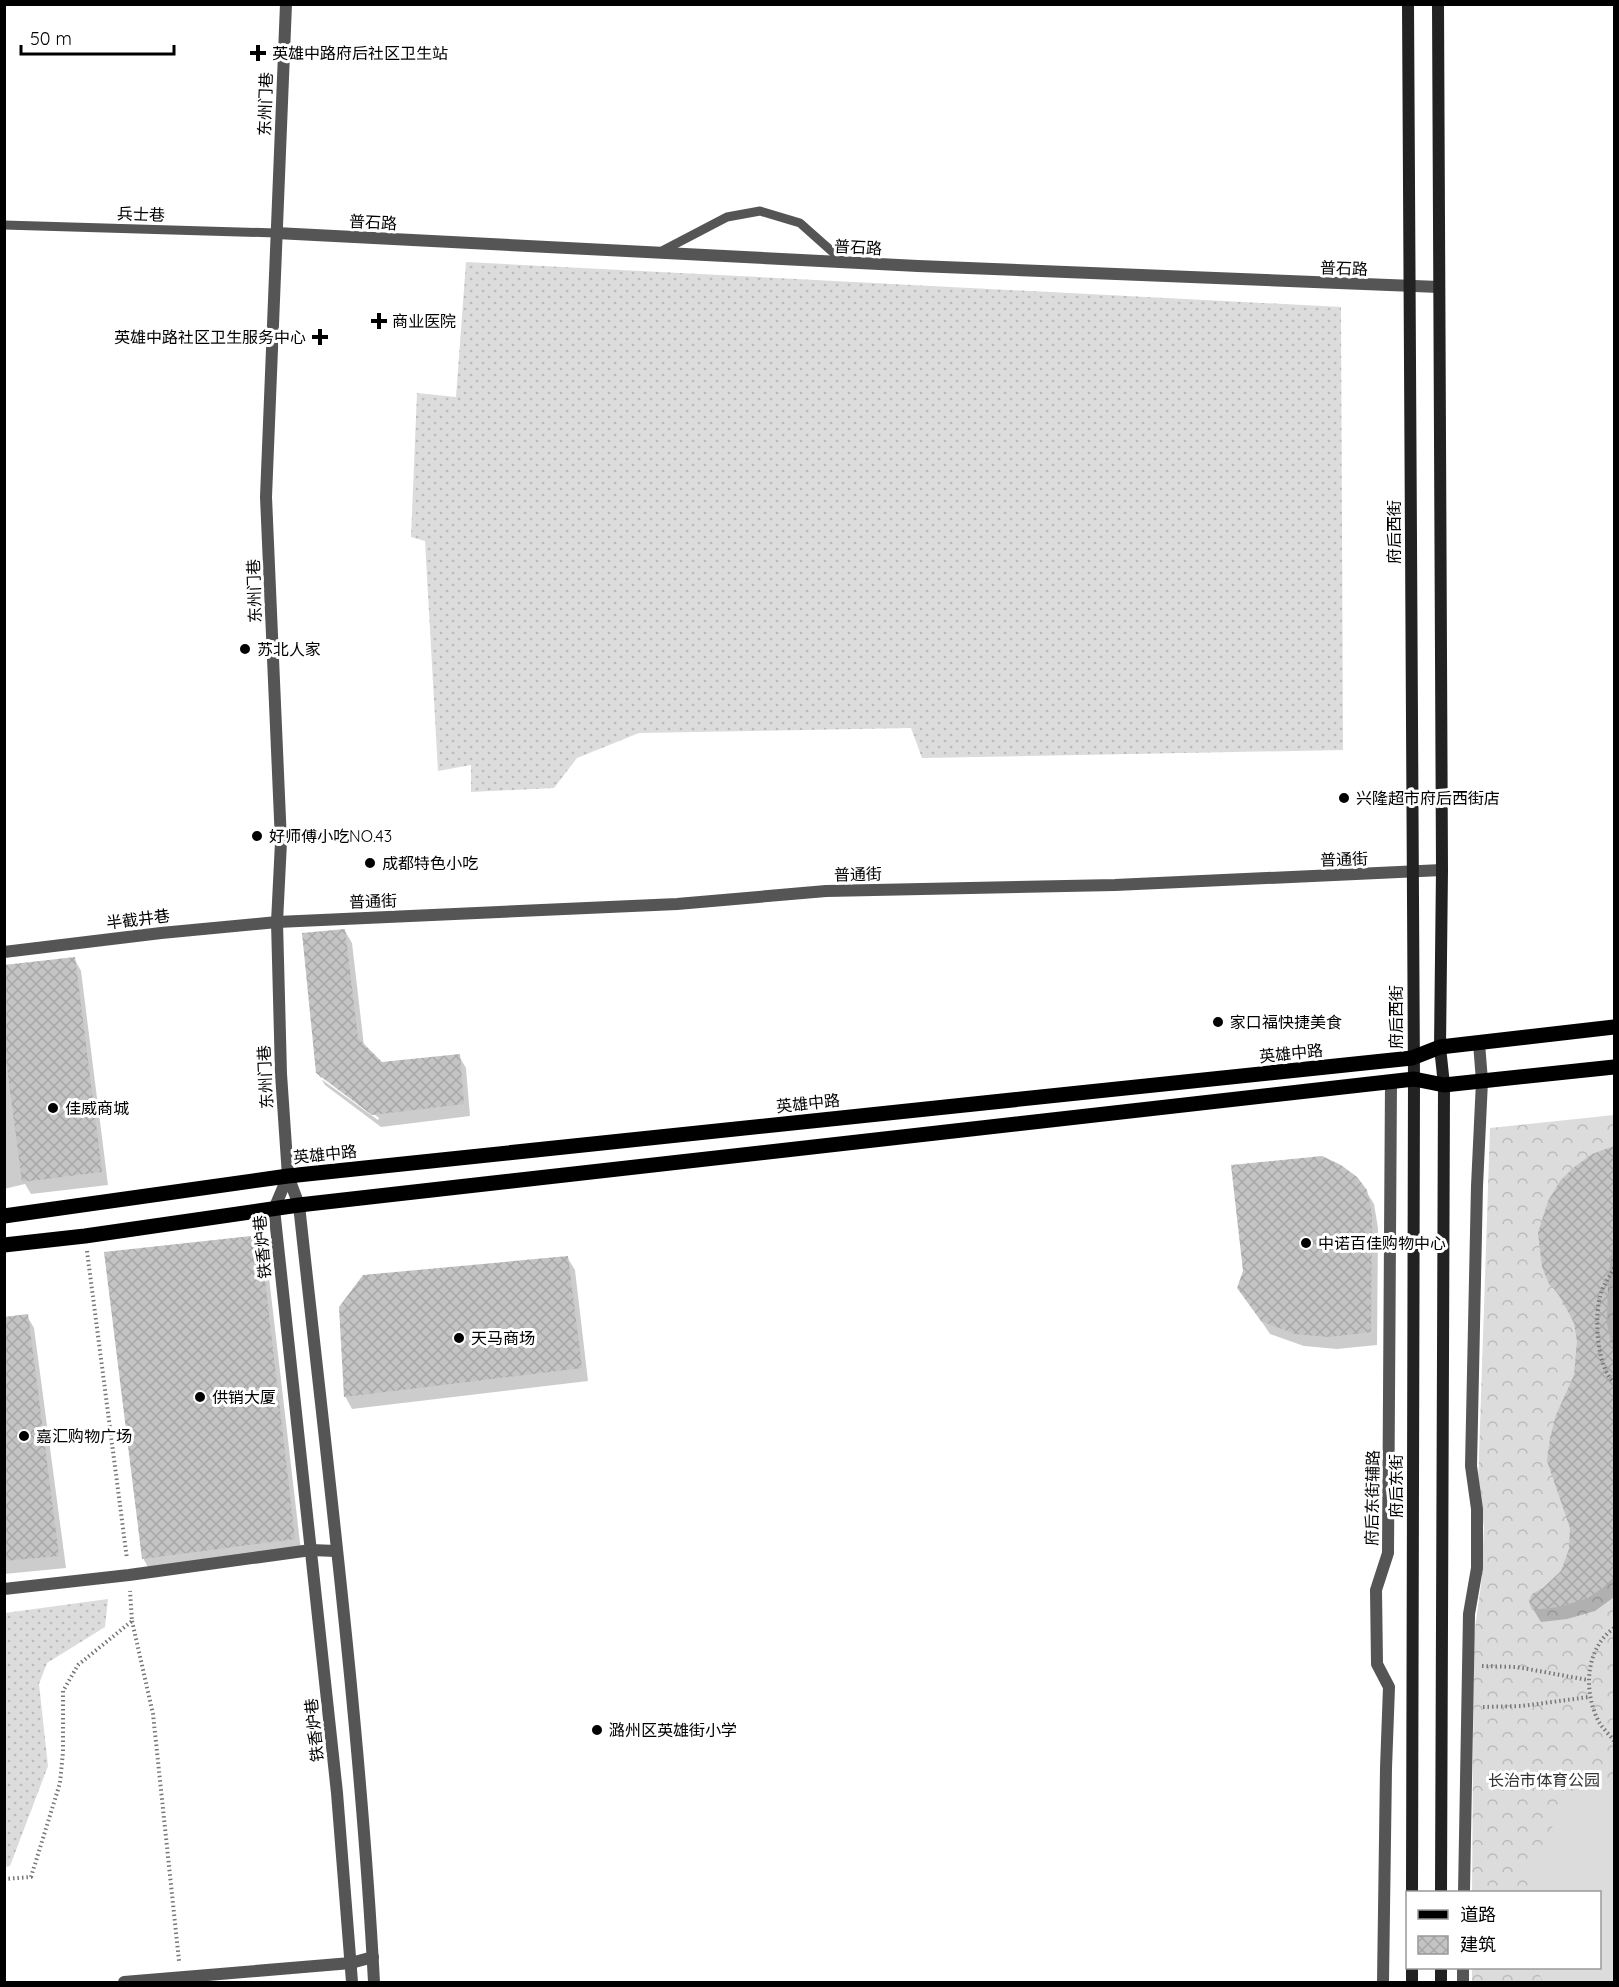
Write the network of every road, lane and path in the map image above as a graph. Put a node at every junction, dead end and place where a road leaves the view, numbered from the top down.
1 (286, 4) edge
2 (1408, 4) edge
3 (1438, 4) edge
4 (4, 225) edge
5 (276, 233) junction
6 (658, 253) junction
7 (845, 263) junction
8 (1439, 286) junction
9 (1409, 287) junction
10 (1442, 870) junction
11 (1412, 873) junction
12 (277, 922) junction
13 (4, 952) edge
14 (1614, 1027) edge
15 (1479, 1043) junction
16 (1440, 1047) junction
17 (1412, 1058) junction
18 (1614, 1067) edge
19 (1414, 1079) junction
20 (1482, 1081) junction
21 (1391, 1082) junction
22 (1444, 1085) junction
23 (288, 1176) junction
24 (299, 1205) junction
25 (273, 1209) junction
26 (4, 1216) edge
27 (4, 1245) edge
28 (1614, 1268) edge
29 (1614, 1382) edge
30 (311, 1550) junction
31 (336, 1551) junction
32 (4, 1589) edge
33 (132, 1621) dead end
34 (1614, 1628) edge
35 (1468, 1666) junction
36 (1588, 1680) junction
37 (1589, 1697) junction
38 (1467, 1707) junction
39 (1614, 1741) edge
40 (1412, 1891) edge
41 (1441, 1891) edge
42 (1464, 1891) edge
43 (373, 1957) junction
44 (351, 1963) junction
45 (181, 1978) junction
46 (124, 1983) edge
47 (352, 1983) edge
48 (374, 1983) edge
49 (1383, 1983) edge

1 - 5 street, 东州门巷
2 - 9 main road, 府后西街
3 - 8 main road
4 - 5 lane, 兵士巷
5 - 6 street, 普石路
5 - 12 street, 东州门巷
6 - 7 street, 普石路
6 - 7 lane
7 - 9 street, 普石路
8 - 9 street, 普石路
8 - 10 main road
9 - 11 main road, 府后西街
10 - 11 street, 普通街
10 - 16 main road
11 - 12 street, 普通街
11 - 17 main road, 府后西街
12 - 13 street, 半截井巷
12 - 23 street, 东州门巷
14 - 15 main road, 英雄中路
15 - 16 main road, 英雄中路
15 - 20 street
16 - 17 main road, 英雄中路
16 - 22 main road
17 - 19 main road, 府后西街
17 - 23 main road, 英雄中路
18 - 20 main road
19 - 21 main road
19 - 22 main road
19 - 40 main road, 府后东街
20 - 22 main road
20 - 35 street
21 - 24 main road
21 - 49 street, 府后东街辅路
22 - 41 main road
23 - 24 street
23 - 25 street, 铁香炉巷
23 - 26 main road, 英雄中路
24 - 25 main road
24 - 31 street
25 - 27 main road
25 - 30 street, 铁香炉巷
28 - 29 path
30 - 31 street
30 - 32 street
30 - 44 street, 铁香炉巷
31 - 43 street
33 - 45 path
34 - 36 path
35 - 36 path
35 - 38 street
36 - 37 path
37 - 38 path
37 - 39 path
38 - 42 street
43 - 44 street
43 - 48 street
44 - 45 street
44 - 47 street, 铁香炉巷
45 - 46 street

